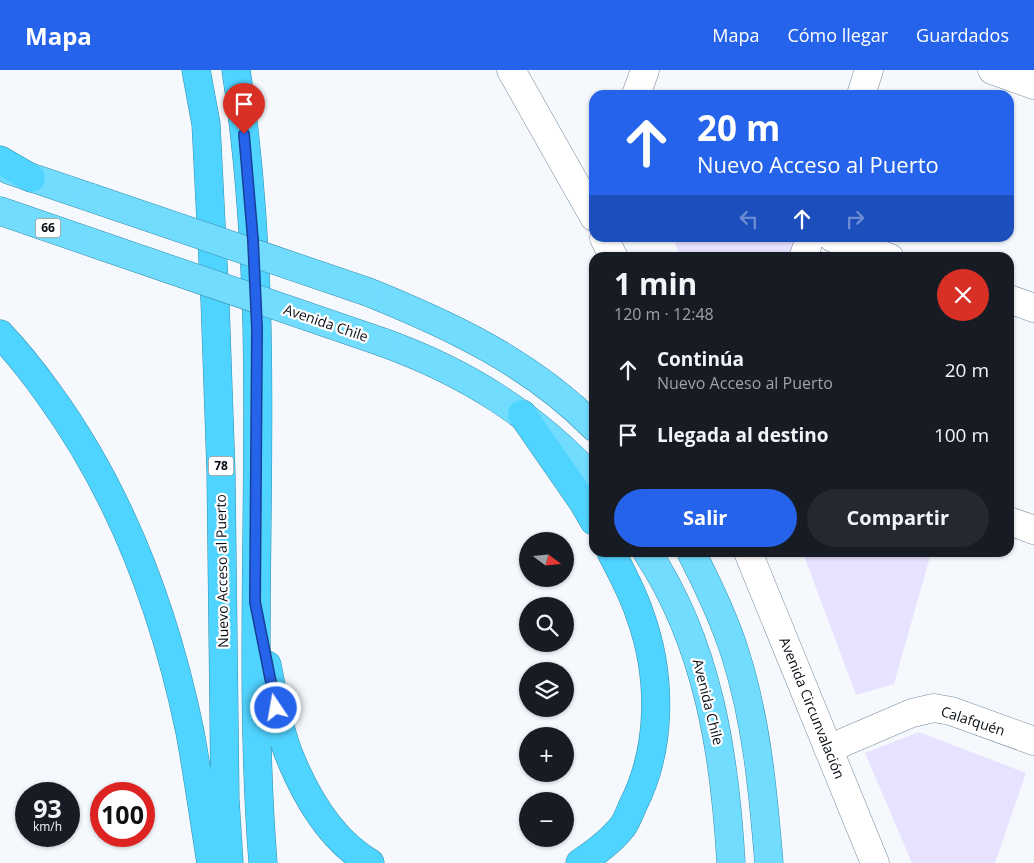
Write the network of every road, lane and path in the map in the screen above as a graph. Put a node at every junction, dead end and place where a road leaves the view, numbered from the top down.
1 (196, 70) edge
2 (236, 70) edge
3 (511, 70) edge
4 (645, 70) edge
5 (869, 70) edge
6 (992, 70) edge
7 (1034, 85) edge
8 (638, 90) edge
9 (863, 90) edge
10 (0, 160) edge
11 (0, 168) edge
12 (32, 178) junction
13 (589, 204) edge
14 (0, 211) edge
15 (844, 242) edge
16 (873, 252) edge
17 (1014, 301) edge
18 (1034, 308) edge
19 (0, 334) edge
20 (522, 414) junction
21 (589, 422) edge
22 (589, 475) edge
23 (589, 513) edge
24 (1014, 523) edge
25 (1034, 530) edge
26 (614, 557) edge
27 (650, 557) edge
28 (693, 557) edge
29 (750, 557) edge
30 (255, 602) junction
31 (1034, 741) edge
32 (828, 749) junction
33 (211, 863) edge
34 (229, 863) edge
35 (263, 863) edge
36 (370, 863) edge
37 (580, 863) edge
38 (731, 863) edge
39 (769, 863) edge
40 (875, 863) edge

1 - 34 highway, Nuevo Acceso al Puerto / 78
2 - 30 highway
3 - 13 street
4 - 8 street
5 - 9 street
6 - 7 street
10 - 12 highway
11 - 12 highway
12 - 21 highway, bridge
14 - 20 highway, Avenida Chile / 66, bridge
15 - 16 street
17 - 18 street
19 - 33 highway
20 - 22 highway, Avenida Chile
20 - 23 highway
24 - 25 street
26 - 37 highway
27 - 38 highway, Avenida Chile
28 - 39 highway
29 - 32 street, Avenida Circunvalación
30 - 35 highway
30 - 36 highway
31 - 32 street, Calafquén
32 - 40 street, Avenida Circunvalación

